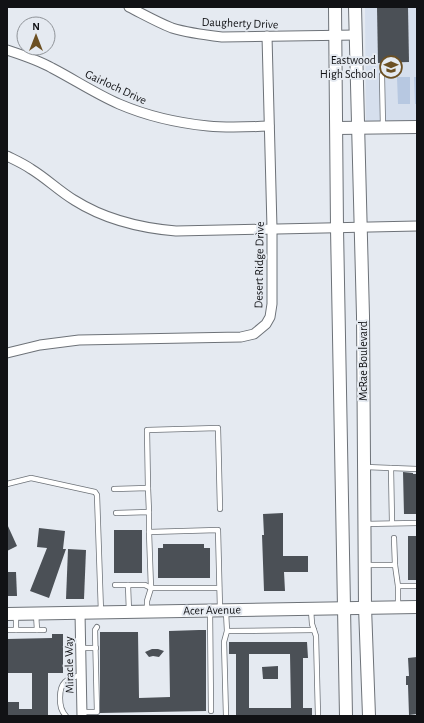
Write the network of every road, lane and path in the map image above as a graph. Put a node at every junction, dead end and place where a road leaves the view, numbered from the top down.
1 (129, 7) edge
2 (335, 7) edge
3 (355, 7) edge
4 (336, 35) junction
5 (356, 35) junction
6 (267, 36) junction
7 (7, 50) edge
8 (382, 75) dead end
9 (269, 126) junction
10 (417, 127) edge
11 (337, 128) junction
12 (358, 128) junction
13 (383, 128) junction
14 (7, 156) edge
15 (417, 226) edge
16 (361, 227) junction
17 (272, 228) junction
18 (337, 228) junction
19 (7, 353) edge
20 (364, 468) junction
21 (391, 468) junction
22 (417, 469) edge
23 (7, 484) edge
24 (148, 488) junction
25 (114, 489) dead end
26 (220, 509) dead end
27 (149, 512) junction
28 (116, 513) dead end
29 (392, 523) junction
30 (417, 523) edge
31 (364, 524) junction
32 (149, 532) junction
33 (394, 538) dead end
34 (365, 565) junction
35 (395, 565) junction
36 (115, 585) dead end
37 (128, 585) junction
38 (398, 586) junction
39 (417, 586) edge
40 (150, 588) junction
41 (219, 588) junction
42 (365, 607) junction
43 (398, 607) junction
44 (417, 607) edge
45 (344, 608) junction
46 (311, 609) junction
47 (218, 610) junction
48 (129, 612) junction
49 (147, 612) junction
50 (80, 613) junction
51 (101, 613) junction
52 (11, 614) edge
53 (36, 614) junction
54 (97, 627) dead end
55 (7, 630) edge
56 (16, 630) junction
57 (36, 630) junction
58 (44, 630) dead end
59 (314, 630) junction
60 (227, 631) junction
61 (81, 648) junction
62 (96, 648) junction
63 (82, 675) junction
64 (211, 711) dead end
65 (82, 714) edge
66 (66, 716) edge
67 (226, 716) edge
68 (318, 716) edge
69 (346, 716) edge
70 (369, 716) edge

1 - 6 street, Daugherty Drive
2 - 4 main road, McRae Boulevard
3 - 5 main road, McRae Boulevard
4 - 5 street, Daugherty Drive
4 - 6 street, Daugherty Drive
4 - 11 main road, McRae Boulevard
5 - 12 main road, McRae Boulevard
6 - 9 street, Desert Ridge Drive
7 - 9 street, Gairloch Drive
8 - 13 lane
9 - 17 street, Desert Ridge Drive
10 - 13 main road
11 - 12 main road
11 - 18 main road, McRae Boulevard
12 - 13 main road
12 - 16 main road, McRae Boulevard
14 - 17 street
15 - 16 street
16 - 18 street
16 - 20 main road, McRae Boulevard
17 - 18 street
17 - 19 street, Desert Ridge Drive
18 - 45 main road, McRae Boulevard
20 - 21 lane
20 - 31 main road, McRae Boulevard
21 - 22 lane
21 - 29 lane
23 - 51 lane
24 - 25 lane
24 - 26 lane
24 - 27 lane
27 - 28 lane
27 - 32 lane
29 - 30 lane
29 - 31 lane
31 - 34 main road, McRae Boulevard
32 - 40 lane
32 - 41 lane
33 - 35 lane
34 - 35 lane
34 - 42 main road, McRae Boulevard
35 - 38 lane
36 - 37 lane
37 - 40 lane
37 - 48 lane
38 - 39 lane
38 - 43 lane
40 - 41 lane
40 - 49 lane
41 - 47 lane
42 - 43 main road, Acer Avenue
42 - 45 main road, Acer Avenue
42 - 70 main road, McRae Boulevard
43 - 44 main road, Acer Avenue
45 - 46 main road, Acer Avenue
45 - 69 main road, McRae Boulevard
46 - 47 main road, Acer Avenue
46 - 59 lane
47 - 49 main road, Acer Avenue
47 - 60 lane
47 - 64 lane
48 - 49 main road, Acer Avenue
48 - 51 main road, Acer Avenue
50 - 51 main road, Acer Avenue
50 - 53 main road, Acer Avenue
50 - 61 street, Miracle Way
52 - 53 main road, Acer Avenue
52 - 56 lane
53 - 57 lane
54 - 62 lane
55 - 56 lane
56 - 57 lane
57 - 58 lane
59 - 60 lane
59 - 68 lane
60 - 67 lane
61 - 62 lane
61 - 63 street, Miracle Way
62 - 65 lane
63 - 65 street, Miracle Way
63 - 66 lane

